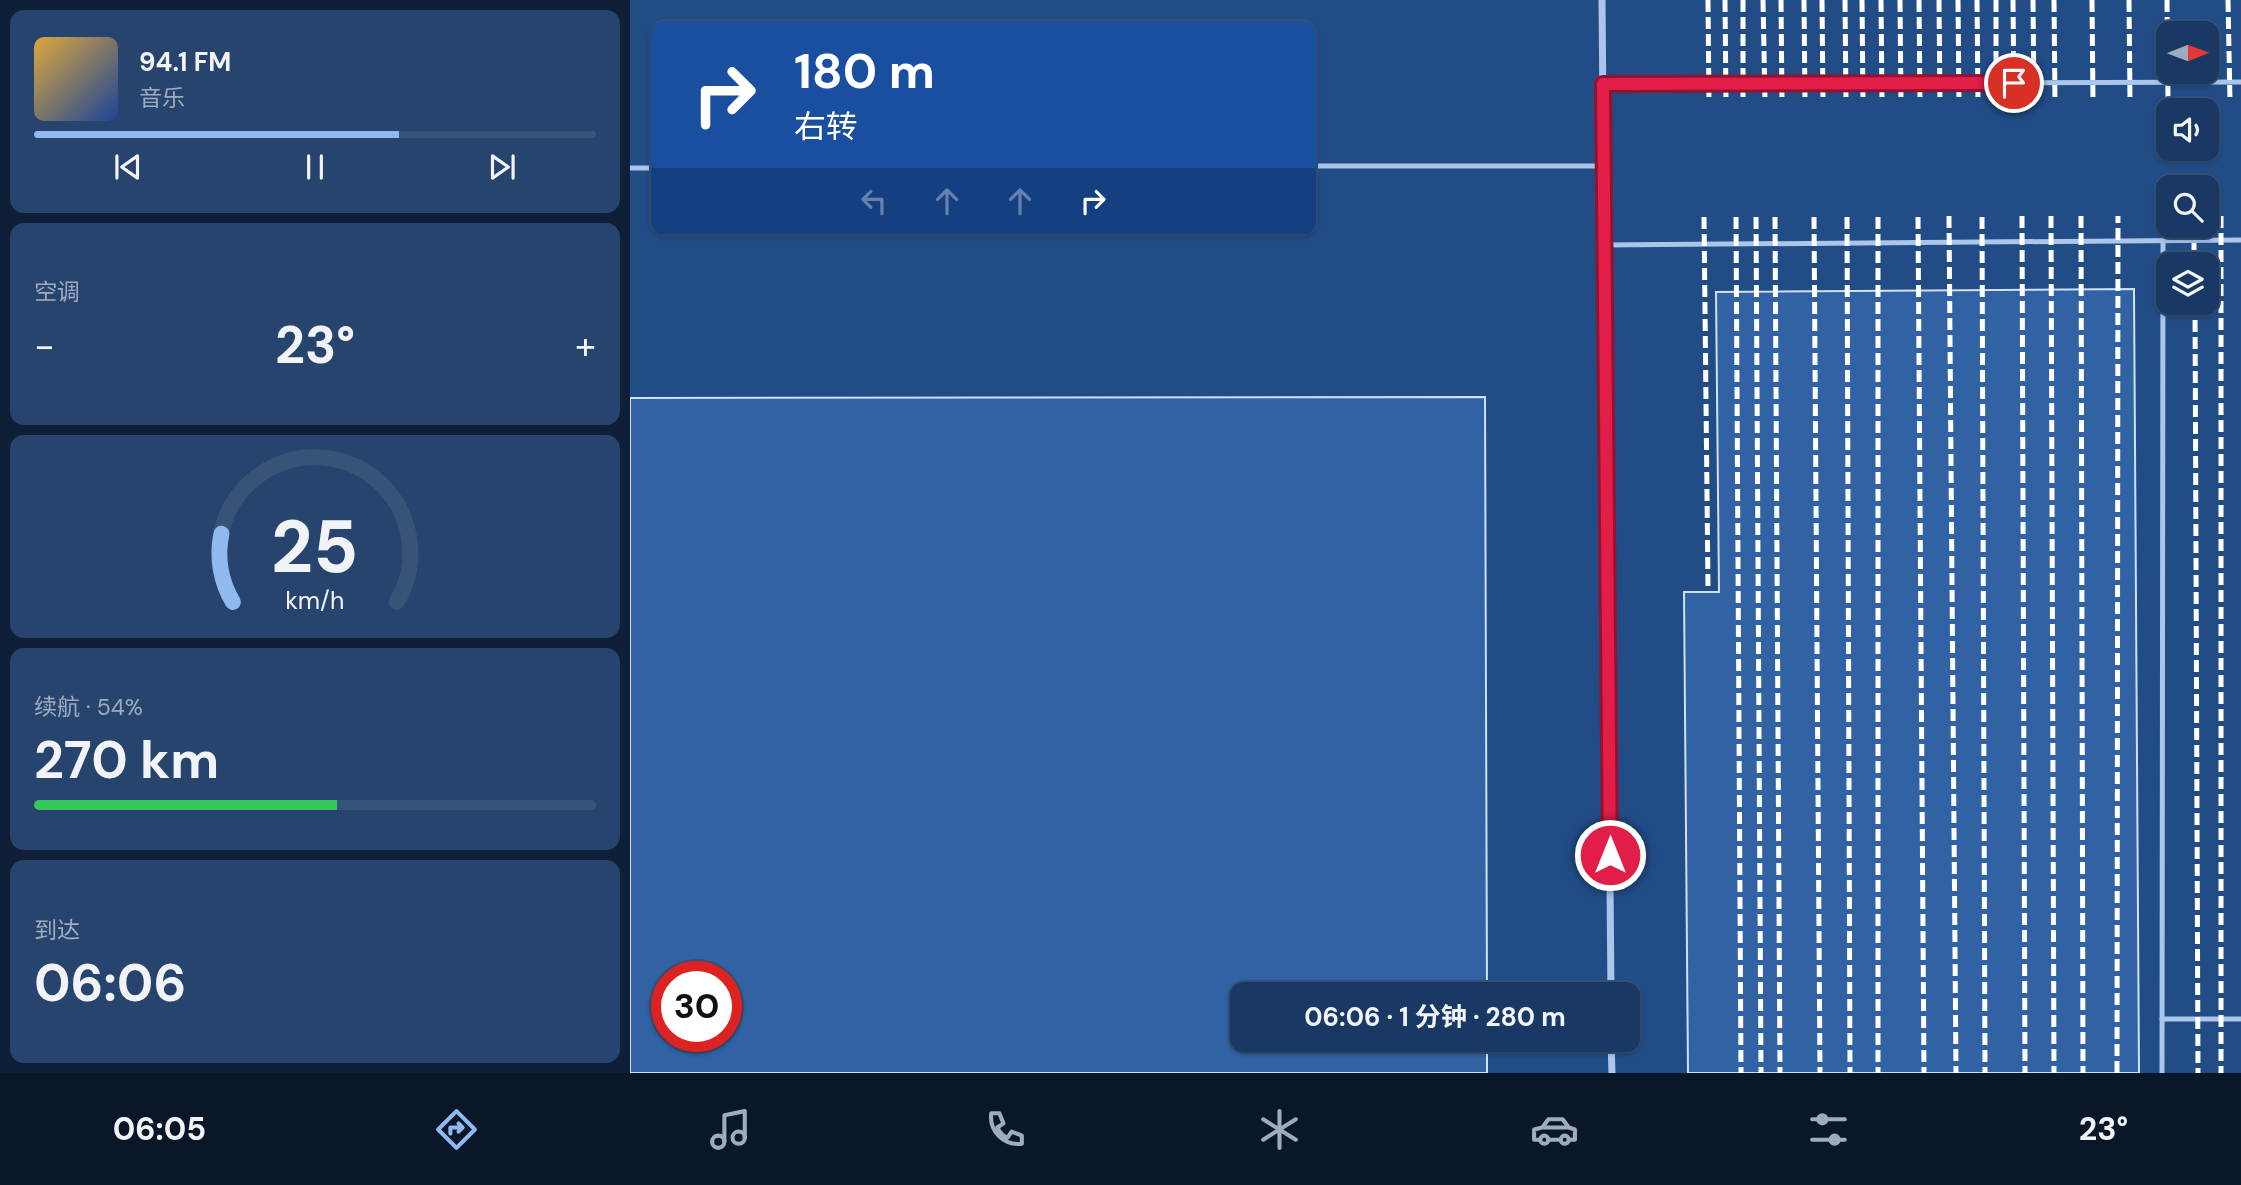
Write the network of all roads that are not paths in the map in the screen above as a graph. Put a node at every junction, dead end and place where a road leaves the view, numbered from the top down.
1 (1602, 0) edge
2 (2241, 82) edge
3 (1603, 84) junction
4 (1316, 166) edge
5 (1604, 166) junction
6 (630, 168) edge
7 (651, 168) edge
8 (2241, 240) edge
9 (2163, 241) junction
10 (1604, 244) junction
11 (1611, 982) edge
12 (2162, 1019) junction
13 (2241, 1019) edge
14 (1611, 1052) edge
15 (1612, 1073) edge
16 (2162, 1073) edge

1 - 3 street
2 - 3 lane
3 - 5 street
4 - 5 lane
5 - 10 street
6 - 7 lane
8 - 9 lane
9 - 10 lane
9 - 12 lane
10 - 11 street
12 - 13 lane
12 - 16 lane
14 - 15 street

